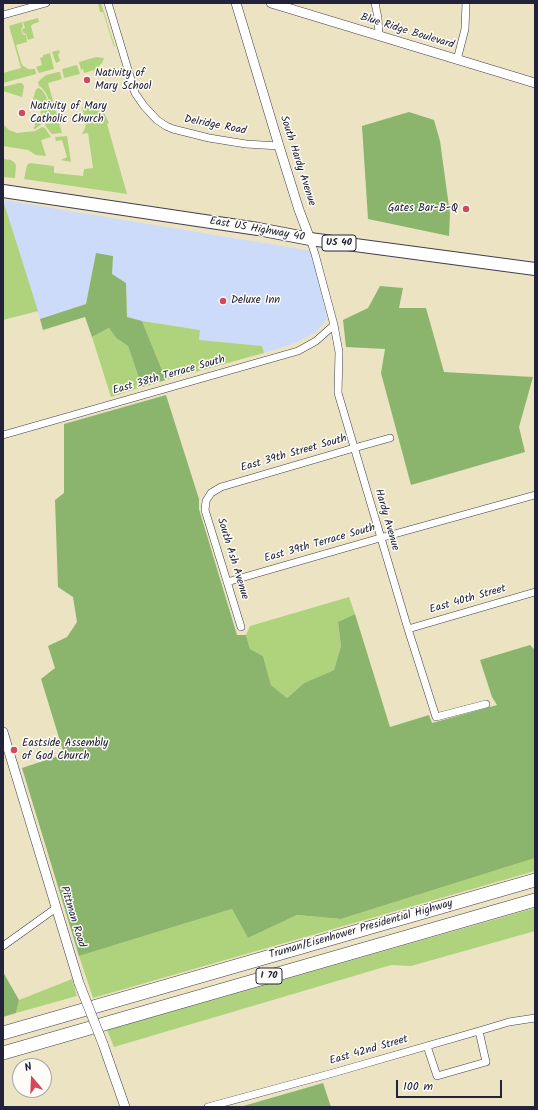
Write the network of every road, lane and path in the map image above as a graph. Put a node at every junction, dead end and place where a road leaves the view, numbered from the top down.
1 (46, 3) edge
2 (108, 3) edge
3 (236, 3) edge
4 (272, 3) edge
5 (375, 3) edge
6 (466, 3) edge
7 (3, 15) edge
8 (379, 36) junction
9 (457, 60) junction
10 (535, 83) edge
11 (279, 146) junction
12 (3, 191) edge
13 (310, 239) junction
14 (535, 269) edge
15 (334, 325) junction
16 (3, 435) edge
17 (390, 438) dead end
18 (354, 448) junction
19 (535, 495) edge
20 (208, 498) joint
21 (380, 538) junction
22 (227, 582) junction
23 (535, 592) edge
24 (241, 627) dead end
25 (408, 629) junction
26 (486, 704) dead end
27 (3, 732) edge
28 (535, 880) edge
29 (535, 900) edge
30 (56, 908) junction
31 (3, 946) edge
32 (535, 1018) edge
33 (479, 1030) junction
34 (3, 1033) edge
35 (427, 1046) junction
36 (3, 1053) edge
37 (125, 1107) edge
38 (208, 1107) edge

1 - 7 street
2 - 11 street, Delridge Road
3 - 11 street, South Hardy Avenue
4 - 8 street, Blue Ridge Boulevard
5 - 8 street
6 - 9 street
8 - 9 street, Blue Ridge Boulevard
9 - 10 street, Blue Ridge Boulevard
11 - 13 street, South Hardy Avenue
12 - 13 main road, East US Highway 40 / US 40
13 - 14 main road, East US Highway 40 / US 40
13 - 15 street, South Hardy Avenue
15 - 16 street, East 38th Terrace South
15 - 18 street, Hardy Avenue
17 - 18 street, East 39th Street South
18 - 20 street, East 39th Street South
18 - 21 street, Hardy Avenue
19 - 21 street, East 39th Terrace South
20 - 22 street, South Ash Avenue
21 - 22 street, East 39th Terrace South
21 - 25 street, Hardy Avenue
22 - 24 street, South Ash Avenue
23 - 25 street, East 40th Street
25 - 26 street, Hardy Avenue
27 - 30 street, Pittman Road
28 - 34 highway, Truman/Eisenhower Presidential Highway / I 70
29 - 36 highway, Truman/Eisenhower Presidential Highway / I 70
30 - 31 street
30 - 37 street, Pittman Road, bridge
32 - 33 street, East 42nd Street
33 - 35 street, East 42nd Street
33 - 35 street
35 - 38 street, East 42nd Street

